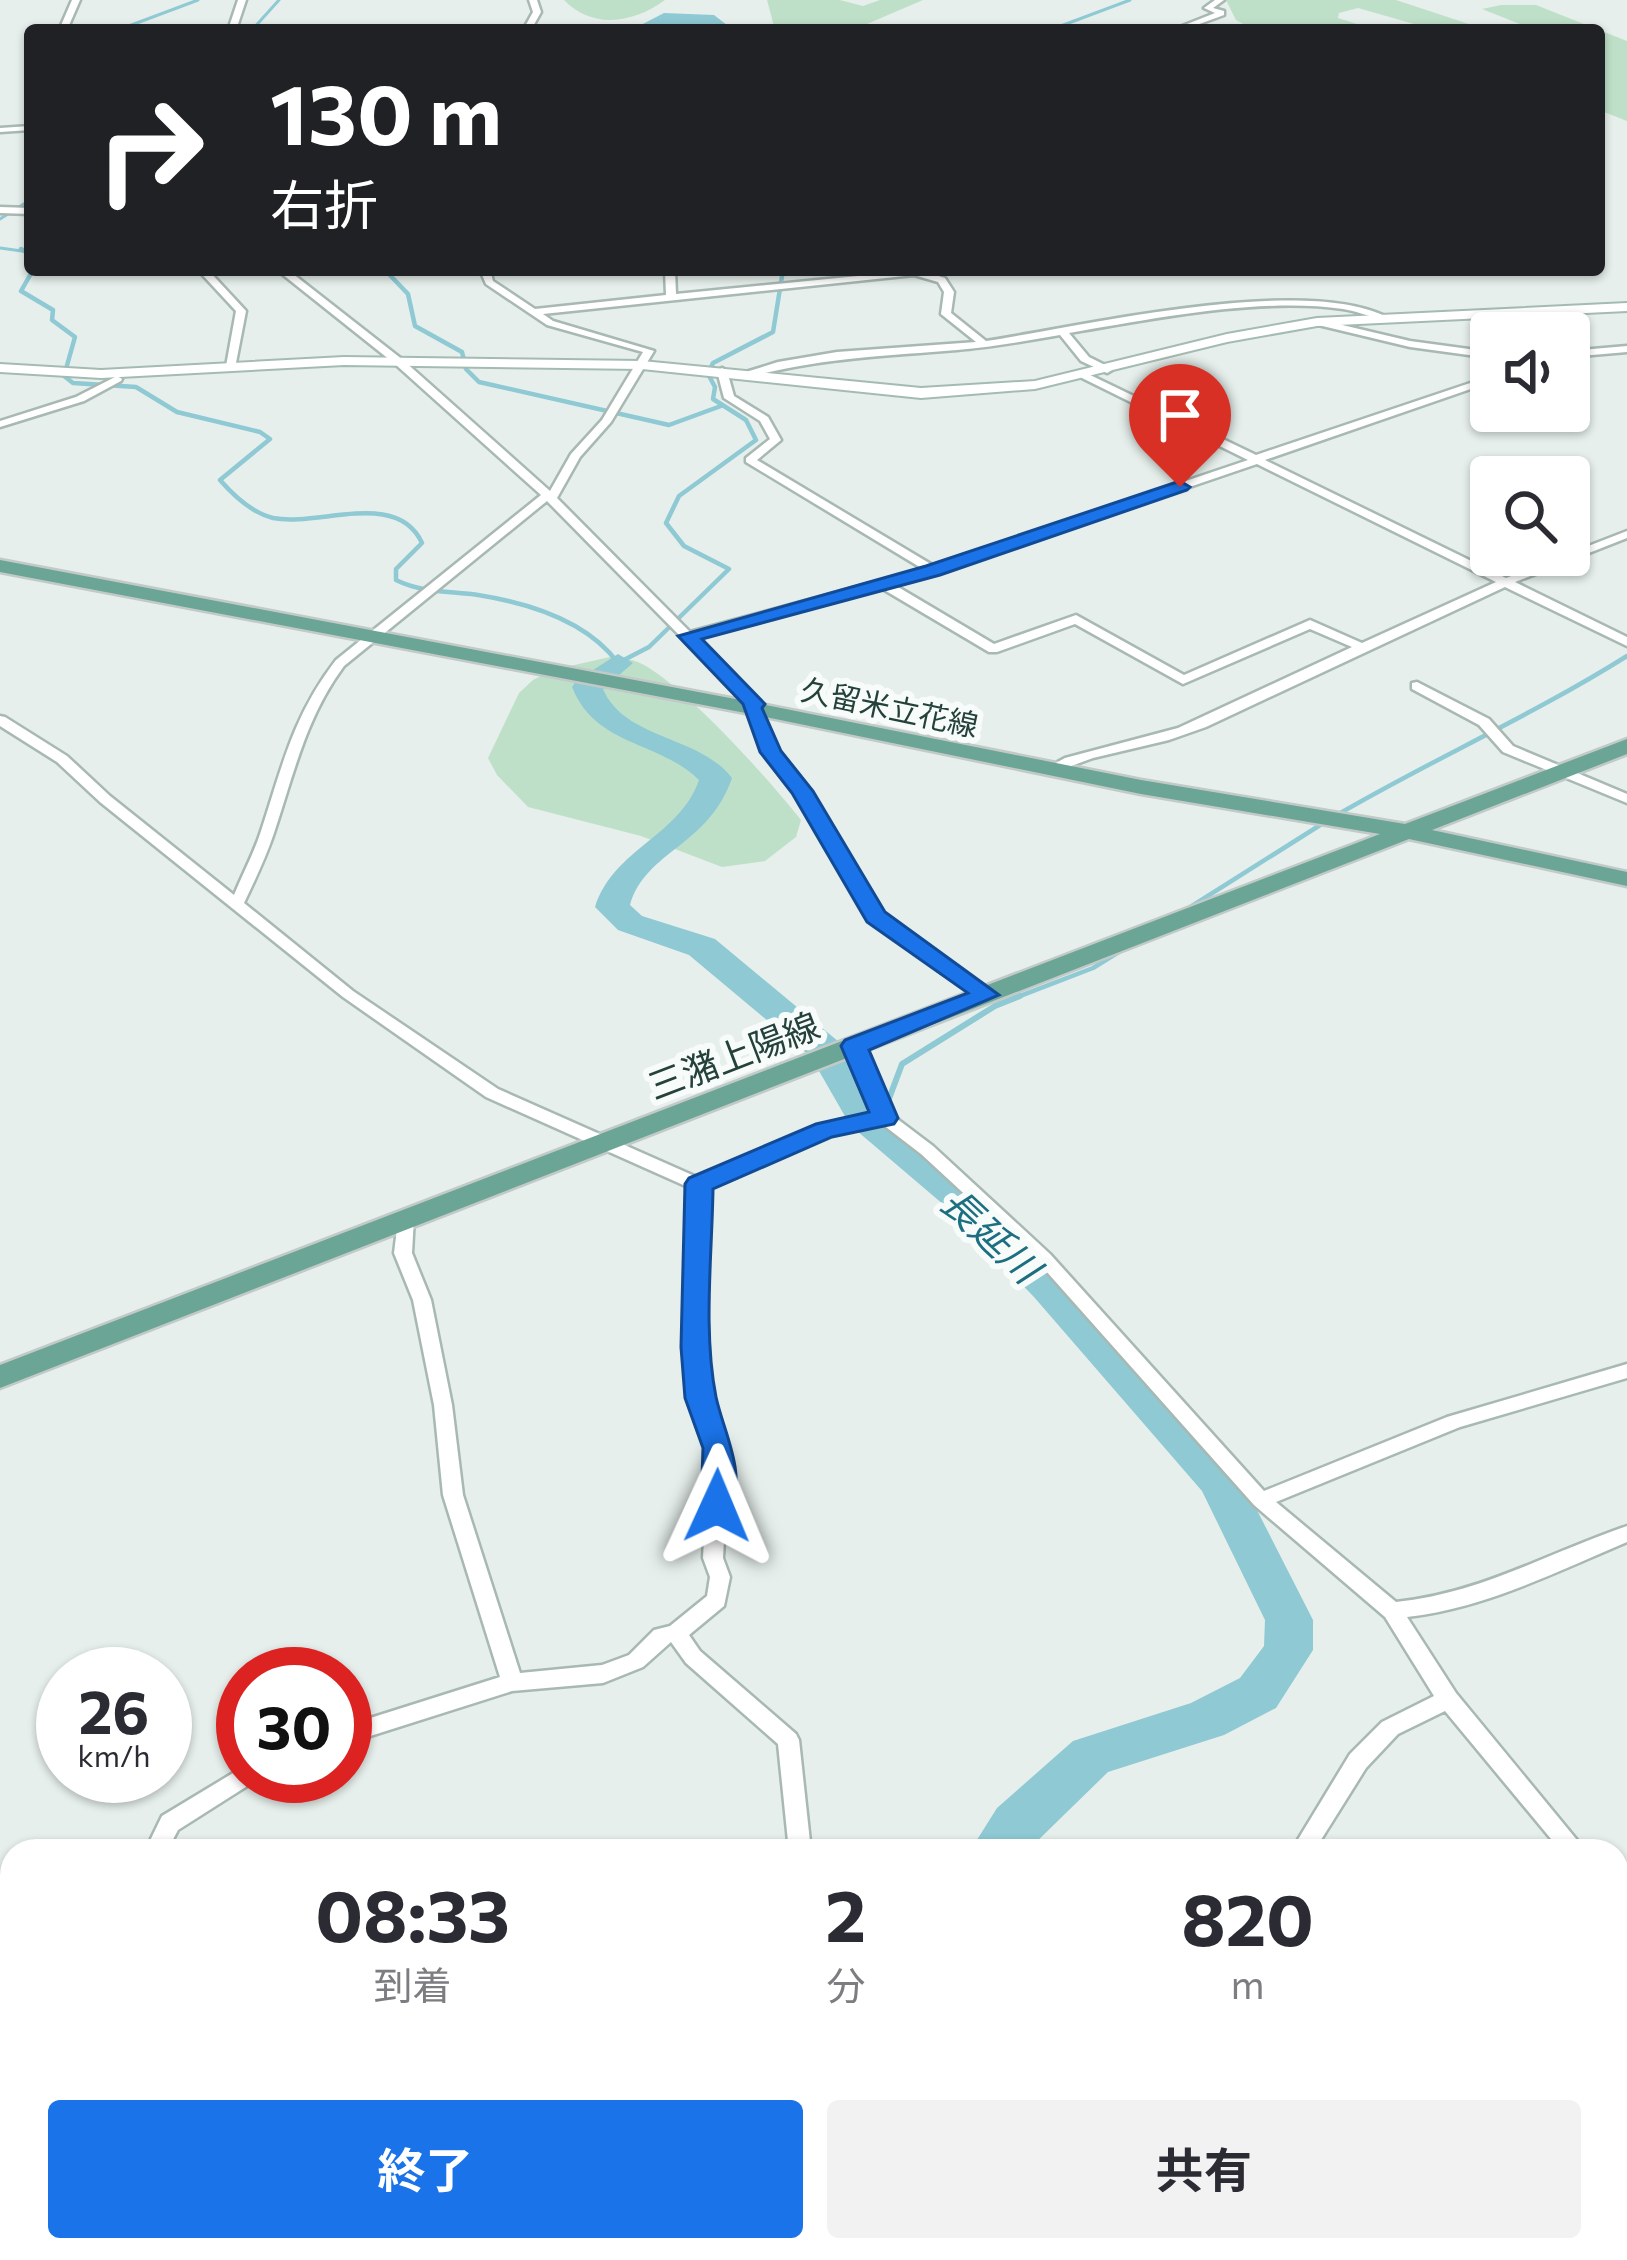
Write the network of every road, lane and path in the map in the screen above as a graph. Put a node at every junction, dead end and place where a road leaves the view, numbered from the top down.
1 (1220, 0) edge
2 (1192, 24) edge
3 (209, 276) edge
4 (290, 276) edge
5 (487, 276) edge
6 (670, 276) edge
7 (778, 276) edge
8 (867, 276) edge
9 (928, 276) edge
10 (779, 286) junction
11 (670, 297) junction
12 (1627, 308) edge
13 (532, 312) junction
14 (1380, 316) junction
15 (1317, 322) junction
16 (1063, 332) junction
17 (984, 344) junction
18 (1627, 349) edge
19 (1470, 352) edge
20 (1590, 352) edge
21 (399, 362) junction
22 (642, 365) junction
23 (231, 366) junction
24 (0, 368) edge
25 (714, 370) junction
26 (1107, 370) junction
27 (750, 374) junction
28 (1086, 376) junction
29 (117, 379) dead end
30 (1470, 386) edge
31 (0, 424) edge
32 (1257, 460) junction
33 (549, 497) junction
34 (1627, 534) edge
35 (0, 566) edge
36 (933, 571) junction
37 (1506, 582) junction
38 (882, 583) junction
39 (376, 636) junction
40 (688, 636) junction
41 (1627, 642) edge
42 (1364, 648) junction
43 (1418, 686) dead end
44 (751, 708) junction
45 (0, 720) edge
46 (1627, 746) edge
47 (1052, 770) junction
48 (1564, 770) junction
49 (1627, 799) edge
50 (1406, 831) junction
51 (1627, 879) edge
52 (238, 902) junction
53 (986, 995) junction
54 (854, 1046) junction
55 (885, 1118) junction
56 (606, 1142) junction
57 (699, 1184) junction
58 (406, 1217) junction
59 (1627, 1371) edge
60 (0, 1377) edge
61 (1261, 1500) junction
62 (1627, 1534) edge
63 (1392, 1611) junction
64 (676, 1633) junction
65 (512, 1682) junction
66 (1448, 1699) junction
67 (372, 1726) edge
68 (216, 1794) edge
69 (162, 1839) edge
70 (799, 1839) edge
71 (1309, 1839) edge
72 (1565, 1839) edge

1 - 2 street
3 - 23 street
4 - 21 street
5 - 13 street
6 - 11 street
7 - 10 street
8 - 10 street
9 - 17 street
10 - 11 street
11 - 13 street
12 - 14 street
13 - 22 street
14 - 15 street
14 - 16 street
15 - 19 street
15 - 26 street
16 - 17 street
16 - 26 street
17 - 27 street
18 - 20 street
21 - 22 street
21 - 23 street
21 - 33 street
22 - 25 street
22 - 33 street
23 - 24 street
25 - 27 street
25 - 36 street
26 - 28 street
27 - 28 street
28 - 32 street
29 - 31 street
30 - 32 street
32 - 36 street
32 - 37 street
33 - 39 street
33 - 40 street
34 - 37 street
35 - 39 main road, 久留米立花線
36 - 38 street
37 - 41 street
37 - 42 street
38 - 40 street
38 - 42 street
39 - 44 main road, 久留米立花線
39 - 52 street
40 - 44 street
42 - 47 street
43 - 48 street
44 - 47 main road, 久留米立花線
44 - 53 street
45 - 52 street
46 - 48 main road, 三潴上陽線
47 - 50 main road, 久留米立花線
48 - 49 street
48 - 50 main road, 三潴上陽線
50 - 51 main road, 久留米立花線
50 - 53 main road, 三潴上陽線
52 - 56 street
53 - 54 main road, 三潴上陽線
54 - 55 street
54 - 56 main road, 三潴上陽線
55 - 57 street
55 - 61 street
56 - 57 street
56 - 58 main road, 三潴上陽線
57 - 64 street
58 - 60 main road, 三潴上陽線
58 - 65 street
59 - 61 street
61 - 63 street
62 - 63 street
63 - 66 street
64 - 65 street
64 - 70 street
65 - 67 street
66 - 71 street
66 - 72 street
68 - 69 street

